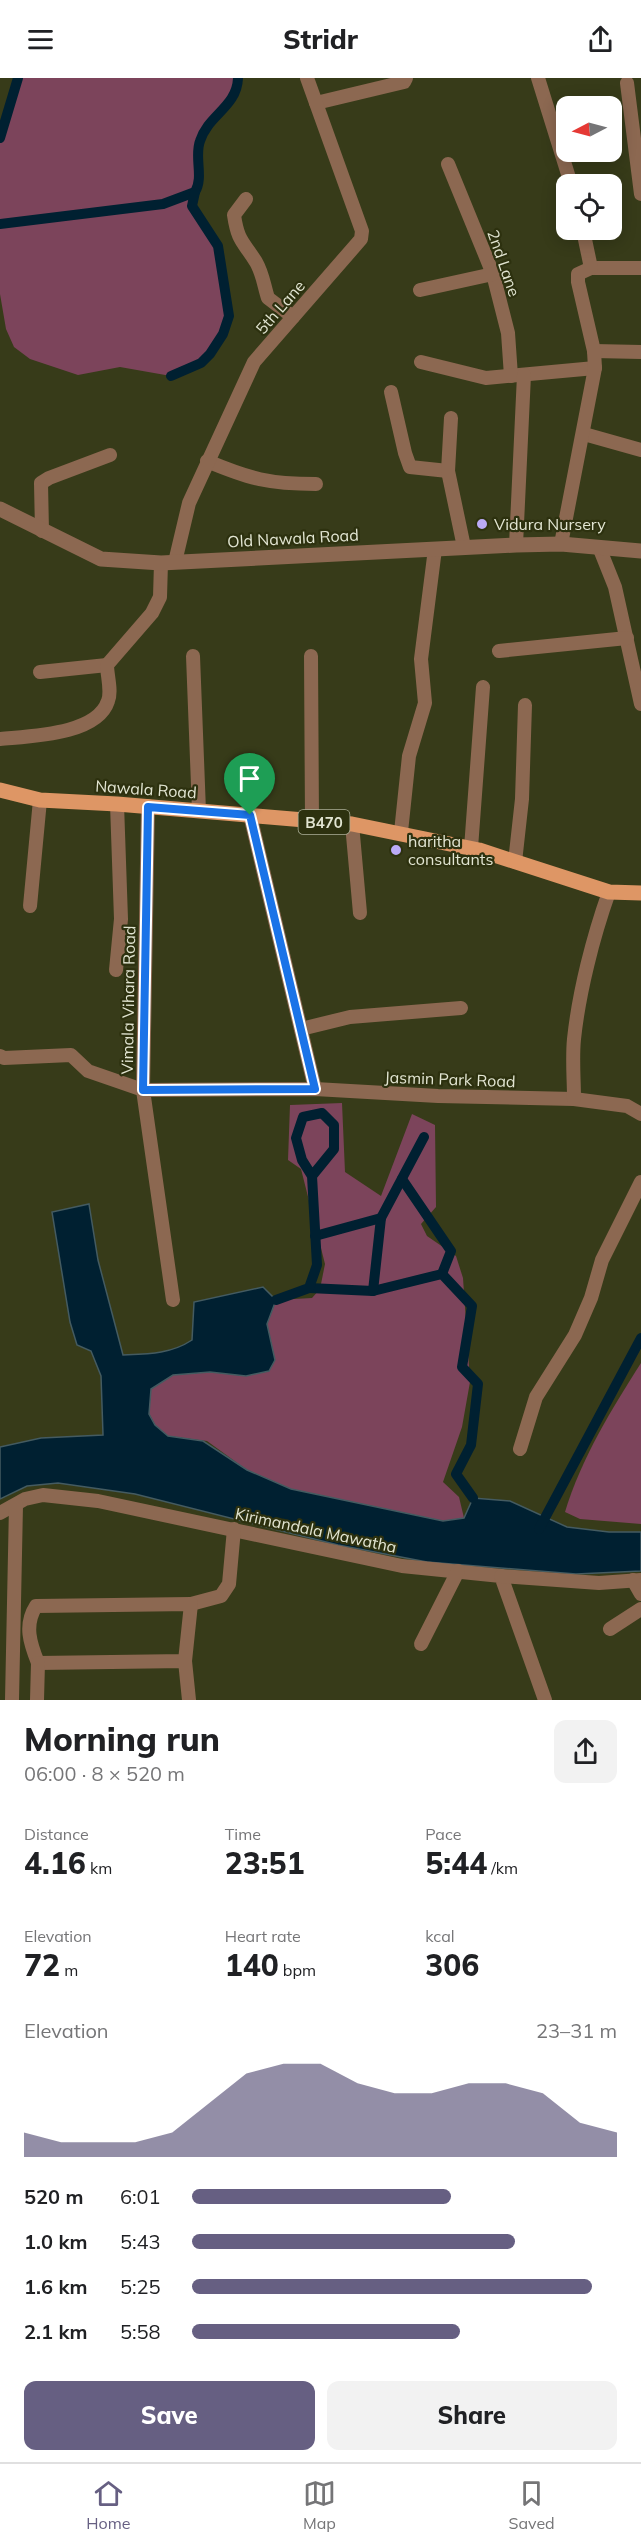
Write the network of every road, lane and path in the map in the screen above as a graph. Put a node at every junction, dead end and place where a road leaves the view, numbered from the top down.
1 (307, 78) edge
2 (406, 78) edge
3 (538, 78) edge
4 (627, 83) dead end
5 (377, 84) edge
6 (316, 103) junction
7 (448, 165) dead end
8 (568, 174) edge
9 (641, 194) edge
10 (246, 199) dead end
11 (585, 240) edge
12 (591, 268) junction
13 (641, 268) edge
14 (493, 274) junction
15 (420, 290) dead end
16 (293, 317) junction
17 (594, 351) junction
18 (641, 352) edge
19 (422, 362) dead end
20 (595, 368) junction
21 (518, 376) junction
22 (391, 392) dead end
23 (451, 418) dead end
24 (584, 434) junction
25 (641, 450) edge
26 (110, 455) dead end
27 (207, 461) junction
28 (448, 471) junction
29 (316, 484) dead end
30 (0, 509) edge
31 (42, 531) junction
32 (561, 544) junction
33 (516, 545) junction
34 (464, 547) junction
35 (599, 547) junction
36 (435, 549) junction
37 (641, 551) edge
38 (168, 562) junction
39 (626, 633) junction
40 (498, 647) dead end
41 (193, 656) dead end
42 (311, 656) dead end
43 (106, 665) junction
44 (40, 672) dead end
45 (483, 687) dead end
46 (641, 704) edge
47 (525, 705) dead end
48 (0, 739) edge
49 (0, 790) edge
50 (40, 800) junction
51 (117, 804) junction
52 (148, 807) junction
53 (199, 811) junction
54 (250, 815) junction
55 (312, 821) junction
56 (352, 824) junction
57 (401, 832) junction
58 (471, 848) junction
59 (515, 862) junction
60 (609, 892) junction
61 (641, 893) edge
62 (30, 906) dead end
63 (360, 914) dead end
64 (116, 970) dead end
65 (461, 1008) dead end
66 (301, 1029) junction
67 (0, 1056) edge
68 (315, 1089) junction
69 (143, 1090) junction
70 (574, 1099) junction
71 (641, 1114) edge
72 (641, 1182) edge
73 (173, 1300) dead end
74 (520, 1449) dead end
75 (16, 1505) junction
76 (0, 1513) edge
77 (234, 1528) junction
78 (458, 1571) junction
79 (501, 1576) junction
80 (637, 1580) edge
81 (641, 1594) edge
82 (191, 1604) junction
83 (641, 1609) edge
84 (610, 1629) dead end
85 (421, 1644) dead end
86 (185, 1661) junction
87 (38, 1663) junction
88 (12, 1700) edge
89 (37, 1700) edge
90 (189, 1700) edge
91 (545, 1700) edge

1 - 6 street, 5th Lane
2 - 5 street
3 - 8 street
4 - 9 street
5 - 6 street
6 - 16 street, 5th Lane
7 - 14 street, 2nd Lane
10 - 16 street
11 - 12 street
12 - 13 street
12 - 17 street
14 - 15 street
14 - 21 street, 2nd Lane
16 - 27 street, 5th Lane
17 - 18 street
17 - 20 street
19 - 21 street
20 - 21 street
20 - 24 street
21 - 33 street, 2nd Lane
22 - 28 street
23 - 28 street
24 - 25 street
24 - 32 street
26 - 31 street
27 - 29 street
27 - 38 street, 5th Lane
28 - 34 street
30 - 31 street, Old Nawala Road
31 - 38 street, Old Nawala Road
32 - 33 street, Old Nawala Road
32 - 35 street, Old Nawala Road
33 - 34 street, Old Nawala Road
34 - 36 street, Old Nawala Road
35 - 37 street, Old Nawala Road
35 - 39 street
36 - 38 street, Old Nawala Road
36 - 57 street
38 - 43 street, 5th Lane
39 - 40 street
39 - 46 street
41 - 53 street
42 - 55 street
43 - 44 street
43 - 48 street
45 - 58 street
47 - 59 street
49 - 50 main road, Nawala Road / B470
50 - 51 main road, Nawala Road / B470
50 - 62 street
51 - 52 main road, Nawala Road / B470
51 - 64 street
52 - 53 main road, Nawala Road / B470
52 - 69 street, Vimala Vihara Road
53 - 54 main road, Nawala Road / B470
54 - 55 main road, Nawala Road / B470
54 - 66 street
55 - 56 main road, Nawala Road / B470
56 - 57 main road, Nawala Road / B470
56 - 63 street
57 - 58 main road, Nawala Road / B470
58 - 59 main road, Nawala Road / B470
59 - 60 main road, Nawala Road / B470
60 - 61 main road, Nawala Road / B470
60 - 70 street
65 - 66 street
66 - 68 street
67 - 69 street, Jasmin Park Road
68 - 69 street, Jasmin Park Road
68 - 70 street, Jasmin Park Road
69 - 73 street, Vimala Vihara Road
70 - 71 street, Jasmin Park Road
72 - 74 street
75 - 76 street, Kirimandala Mawatha
75 - 77 street, Kirimandala Mawatha
75 - 88 street
77 - 78 street, Kirimandala Mawatha
77 - 82 street
78 - 79 street, Kirimandala Mawatha
78 - 85 street
79 - 80 street, Kirimandala Mawatha
79 - 91 street
80 - 81 street
82 - 86 street
82 - 87 street
83 - 84 street
86 - 87 street
86 - 90 street
87 - 89 street

